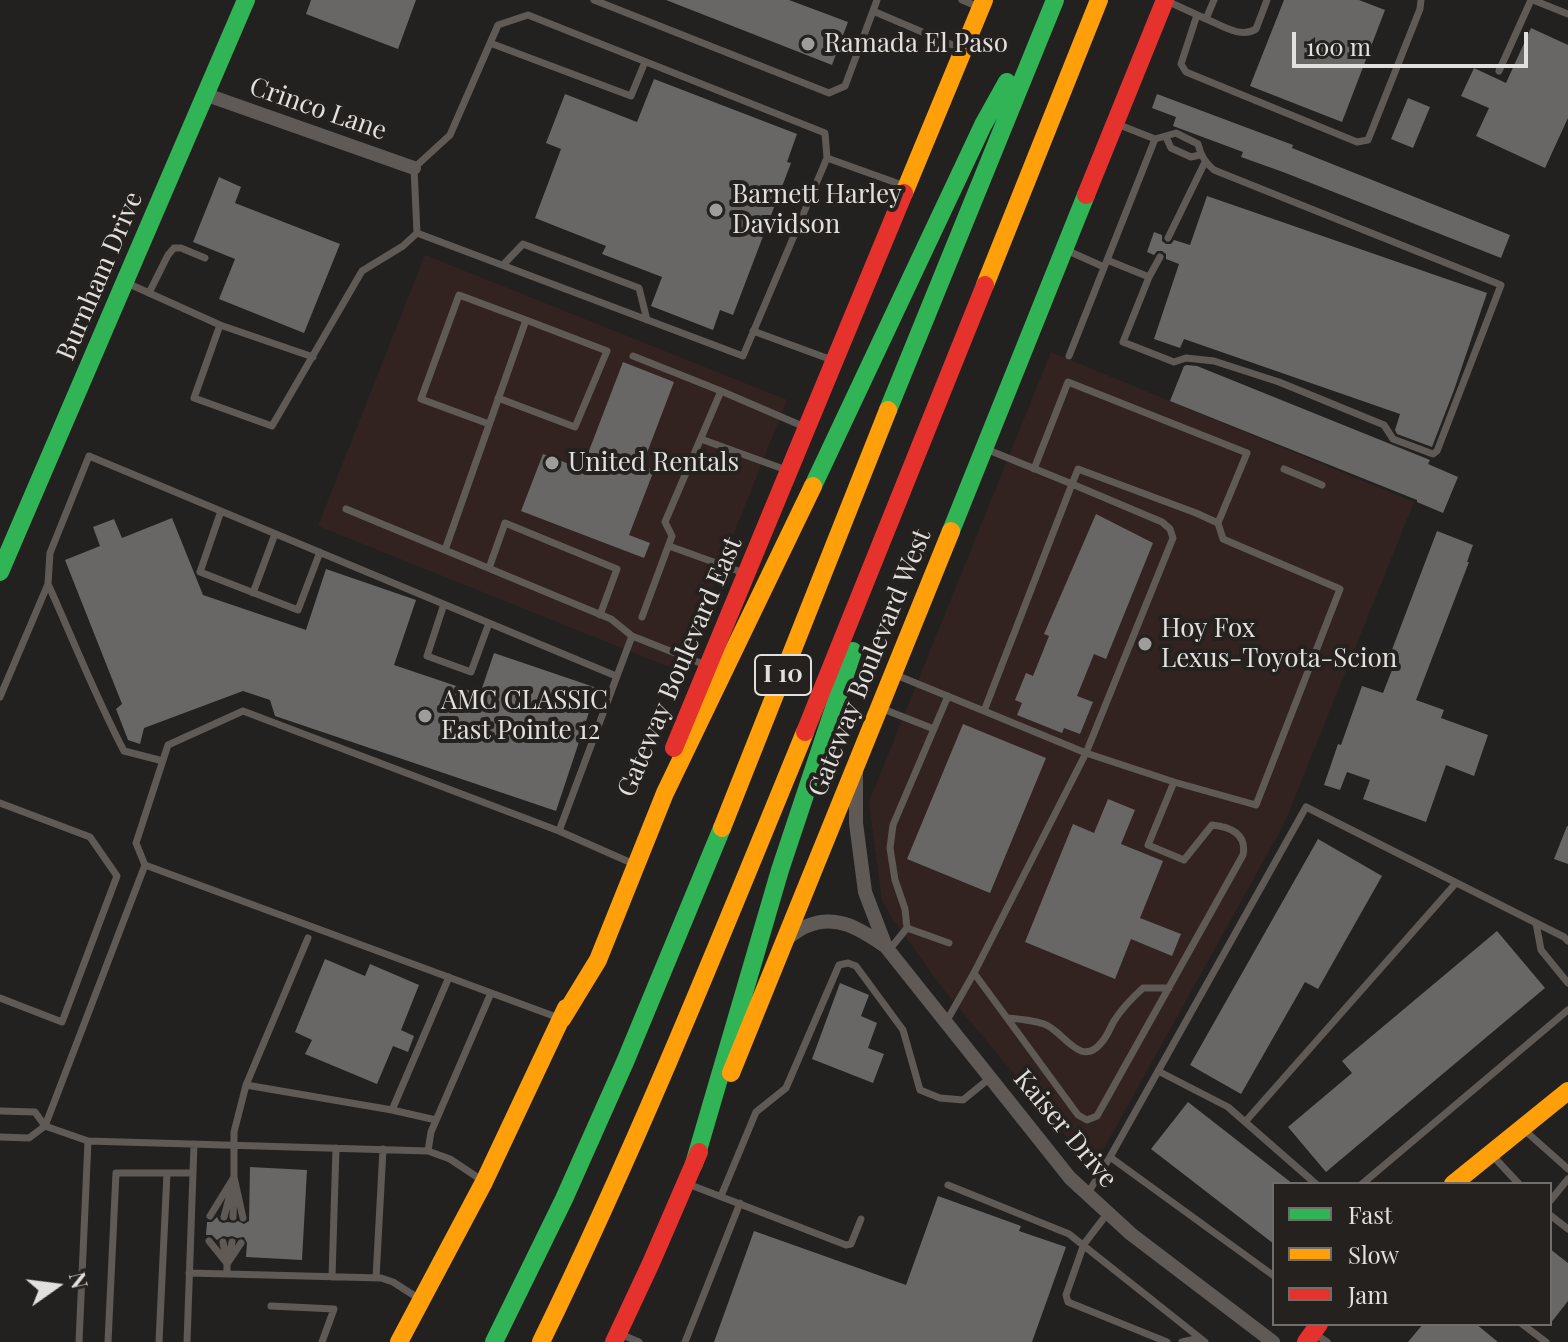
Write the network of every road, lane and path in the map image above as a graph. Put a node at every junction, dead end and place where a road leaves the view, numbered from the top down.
1 (246, 0) edge
2 (594, 0) edge
3 (877, 0) edge
4 (962, 0) edge
5 (1054, 0) edge
6 (1099, 0) edge
7 (1165, 0) edge
8 (1214, 0) edge
9 (1267, 0) edge
10 (1421, 0) edge
11 (1532, 0) edge
12 (982, 4) edge
13 (873, 11) junction
14 (1568, 14) edge
15 (1201, 17) junction
16 (490, 43) junction
17 (963, 50) junction
18 (645, 62) junction
19 (1499, 71) dead end
20 (207, 95) junction
21 (1115, 124) junction
22 (1166, 137) junction
23 (1155, 139) junction
24 (827, 158) junction
25 (1203, 158) junction
26 (414, 168) junction
27 (907, 187) junction
28 (417, 233) junction
29 (1168, 238) dead end
30 (1065, 250) junction
31 (1160, 257) dead end
32 (205, 258) dead end
33 (1105, 264) junction
34 (503, 265) junction
35 (1149, 277) junction
36 (125, 283) junction
37 (149, 293) junction
38 (526, 320) junction
39 (647, 320) junction
40 (220, 325) junction
41 (753, 331) junction
42 (633, 356) dead end
43 (1069, 356) dead end
44 (313, 357) junction
45 (834, 361) junction
46 (953, 366) junction
47 (721, 391) junction
48 (498, 398) junction
49 (489, 424) junction
50 (807, 428) junction
51 (701, 439) junction
52 (985, 449) junction
53 (1034, 469) junction
54 (1284, 469) dead end
55 (789, 472) junction
56 (1072, 484) junction
57 (1322, 485) dead end
58 (346, 509) dead end
59 (221, 511) junction
60 (1218, 523) junction
61 (275, 534) junction
62 (669, 546) junction
63 (445, 550) junction
64 (320, 552) junction
65 (489, 568) junction
66 (0, 572) edge
67 (746, 574) junction
68 (48, 584) junction
69 (253, 593) junction
70 (444, 604) junction
71 (600, 615) junction
72 (642, 617) dead end
73 (489, 623) junction
74 (632, 636) junction
75 (708, 666) junction
76 (894, 674) junction
77 (616, 676) junction
78 (948, 696) junction
79 (0, 697) edge
80 (881, 708) junction
81 (984, 711) junction
82 (934, 729) junction
83 (1086, 753) junction
84 (163, 761) junction
85 (856, 768) junction
86 (1174, 782) junction
87 (0, 803) edge
88 (559, 831) junction
89 (627, 861) junction
90 (145, 865) junction
91 (1456, 883) junction
92 (1536, 923) junction
93 (907, 928) junction
94 (308, 938) dead end
95 (785, 940) junction
96 (1568, 941) edge
97 (949, 943) dead end
98 (888, 949) junction
99 (974, 973) junction
100 (449, 977) junction
101 (1568, 983) edge
102 (1169, 988) junction
103 (491, 993) junction
104 (0, 998) edge
105 (1568, 1010) edge
106 (1007, 1018) junction
107 (562, 1019) junction
108 (946, 1022) junction
109 (1158, 1071) junction
110 (990, 1078) junction
111 (246, 1085) junction
112 (1568, 1091) edge
113 (392, 1110) junction
114 (0, 1111) edge
115 (436, 1120) junction
116 (1245, 1122) junction
117 (45, 1126) junction
118 (1522, 1128) junction
119 (0, 1137) edge
120 (88, 1141) junction
121 (194, 1144) junction
122 (235, 1145) junction
123 (336, 1148) junction
124 (383, 1149) junction
125 (428, 1151) junction
126 (1491, 1153) junction
127 (1110, 1157) junction
128 (694, 1164) junction
129 (1568, 1169) edge
130 (167, 1173) junction
131 (193, 1173) junction
132 (234, 1177) junction
133 (1568, 1179) edge
134 (484, 1182) junction
135 (1314, 1182) edge
136 (1364, 1182) edge
137 (1460, 1182) edge
138 (1517, 1182) edge
139 (686, 1183) junction
140 (948, 1185) dead end
141 (1087, 1195) junction
142 (721, 1196) junction
143 (1552, 1199) edge
144 (740, 1203) junction
145 (1107, 1214) junction
146 (1552, 1217) edge
147 (243, 1218) dead end
148 (861, 1219) dead end
149 (1568, 1229) edge
150 (1084, 1244) junction
151 (227, 1264) junction
152 (189, 1273) junction
153 (227, 1274) junction
154 (1272, 1275) edge
155 (332, 1277) junction
156 (376, 1278) junction
157 (422, 1300) junction
158 (271, 1306) dead end
159 (1525, 1326) edge
160 (616, 1338) edge
161 (1202, 1340) edge
162 (79, 1342) edge
163 (108, 1342) edge
164 (159, 1342) edge
165 (187, 1342) edge
166 (322, 1342) edge
167 (399, 1342) edge
168 (494, 1342) edge
169 (541, 1342) edge
170 (639, 1342) edge
171 (685, 1342) edge
172 (1167, 1342) edge
173 (1182, 1342) edge
174 (1273, 1342) edge
175 (1546, 1342) edge

1 - 20 main road, Burnham Drive
2 - 13 lane
3 - 13 lane
4 - 12 lane
5 - 107 main road
5 - 168 main road, I 10
6 - 46 main road, I 10
7 - 15 lane
7 - 21 main road, Gateway Boulevard West
8 - 15 lane
9 - 15 lane
10 - 15 lane
11 - 14 lane
11 - 19 lane
12 - 17 main road, Gateway Boulevard East
13 - 17 lane
16 - 18 lane
16 - 18 lane
16 - 26 lane
17 - 27 main road, Gateway Boulevard East
18 - 24 lane
20 - 26 street, Crinco Lane
20 - 36 main road, Burnham Drive
21 - 23 lane
21 - 30 main road, Gateway Boulevard West
22 - 23 lane
22 - 25 lane
22 - 25 lane
23 - 33 lane
24 - 27 lane
24 - 41 lane
25 - 29 lane
25 - 35 lane
26 - 28 lane
27 - 45 main road, Gateway Boulevard East
28 - 34 lane
28 - 44 lane
30 - 33 lane
30 - 52 main road, Gateway Boulevard West
31 - 35 lane
32 - 37 lane
33 - 35 lane
33 - 43 lane
34 - 39 lane
34 - 39 lane
36 - 37 lane
36 - 66 main road, Burnham Drive
37 - 40 lane
38 - 48 lane
38 - 48 lane
38 - 49 lane
39 - 41 lane
40 - 44 lane
40 - 44 lane
41 - 45 lane
42 - 47 lane
45 - 50 main road, Gateway Boulevard East
46 - 128 main road
46 - 169 main road, I 10
47 - 50 lane
47 - 51 lane
48 - 49 lane
49 - 63 lane
50 - 55 main road, Gateway Boulevard East
51 - 55 lane
51 - 62 lane
52 - 53 lane
52 - 76 main road, Gateway Boulevard West
53 - 56 lane
53 - 60 lane
54 - 57 lane
55 - 67 main road, Gateway Boulevard East
56 - 60 lane
56 - 81 lane
56 - 83 lane
58 - 63 lane
59 - 61 lane
59 - 68 lane
59 - 69 lane
60 - 86 lane
61 - 64 lane
61 - 69 lane
62 - 67 lane
62 - 72 lane
63 - 65 lane
64 - 69 lane
64 - 70 lane
65 - 71 lane
65 - 71 lane
67 - 75 main road, Gateway Boulevard East
68 - 79 lane
68 - 84 lane
70 - 73 lane
70 - 73 lane
71 - 74 lane
73 - 77 lane
74 - 75 lane
74 - 77 lane
75 - 89 main road, Gateway Boulevard East
76 - 78 lane
76 - 80 main road, Gateway Boulevard West
77 - 88 lane
78 - 81 lane
78 - 82 lane
80 - 82 lane
80 - 85 main road, Gateway Boulevard West
81 - 83 lane
82 - 93 lane
83 - 86 lane
83 - 99 lane
84 - 88 lane
84 - 90 lane
85 - 95 main road, Gateway Boulevard West
85 - 98 street, Kaiser Drive
86 - 102 lane
87 - 104 lane
88 - 89 lane
89 - 107 main road, Gateway Boulevard East
90 - 100 lane
90 - 117 lane
91 - 92 lane
91 - 109 lane
91 - 116 lane
92 - 96 lane
92 - 101 lane
93 - 97 lane
93 - 98 lane
94 - 111 lane
95 - 98 street, Kaiser Drive
95 - 128 main road, Gateway Boulevard West
98 - 108 street, Kaiser Drive
99 - 106 lane
99 - 108 lane
100 - 103 lane
100 - 113 lane
102 - 106 lane
102 - 106 lane
103 - 107 lane
103 - 115 lane
105 - 136 lane
107 - 134 main road, Gateway Boulevard East
108 - 110 street, Kaiser Drive
109 - 116 lane
109 - 127 lane
110 - 141 street, Kaiser Drive
110 - 142 lane
111 - 113 lane
111 - 122 lane
112 - 118 main road
113 - 115 lane
114 - 117 lane
115 - 125 lane
116 - 135 lane
117 - 119 lane
117 - 120 lane
118 - 126 main road
118 - 129 lane
120 - 121 lane
120 - 162 lane
121 - 122 lane
121 - 131 lane
122 - 123 lane
122 - 132 lane
123 - 124 lane
123 - 155 lane
124 - 125 lane
124 - 156 lane
125 - 134 lane
126 - 137 main road
126 - 138 lane
127 - 141 lane
127 - 154 lane
128 - 139 main road, Gateway Boulevard West
130 - 131 lane
130 - 163 lane
130 - 164 lane
131 - 152 lane
132 - 132 lane
132 - 147 lane
133 - 143 lane
134 - 157 main road, Gateway Boulevard East
139 - 142 lane
139 - 160 main road, Gateway Boulevard West
140 - 150 lane
141 - 145 street, Kaiser Drive
142 - 144 lane
144 - 148 lane
144 - 171 lane
145 - 150 lane
145 - 174 street, Kaiser Drive
146 - 149 lane
150 - 161 lane
150 - 172 lane
151 - 151 lane
151 - 153 lane
152 - 153 lane
152 - 165 lane
153 - 155 lane
155 - 156 lane
156 - 157 lane
157 - 167 main road, Gateway Boulevard East
158 - 166 lane
159 - 175 lane
160 - 170 lane
161 - 173 lane

